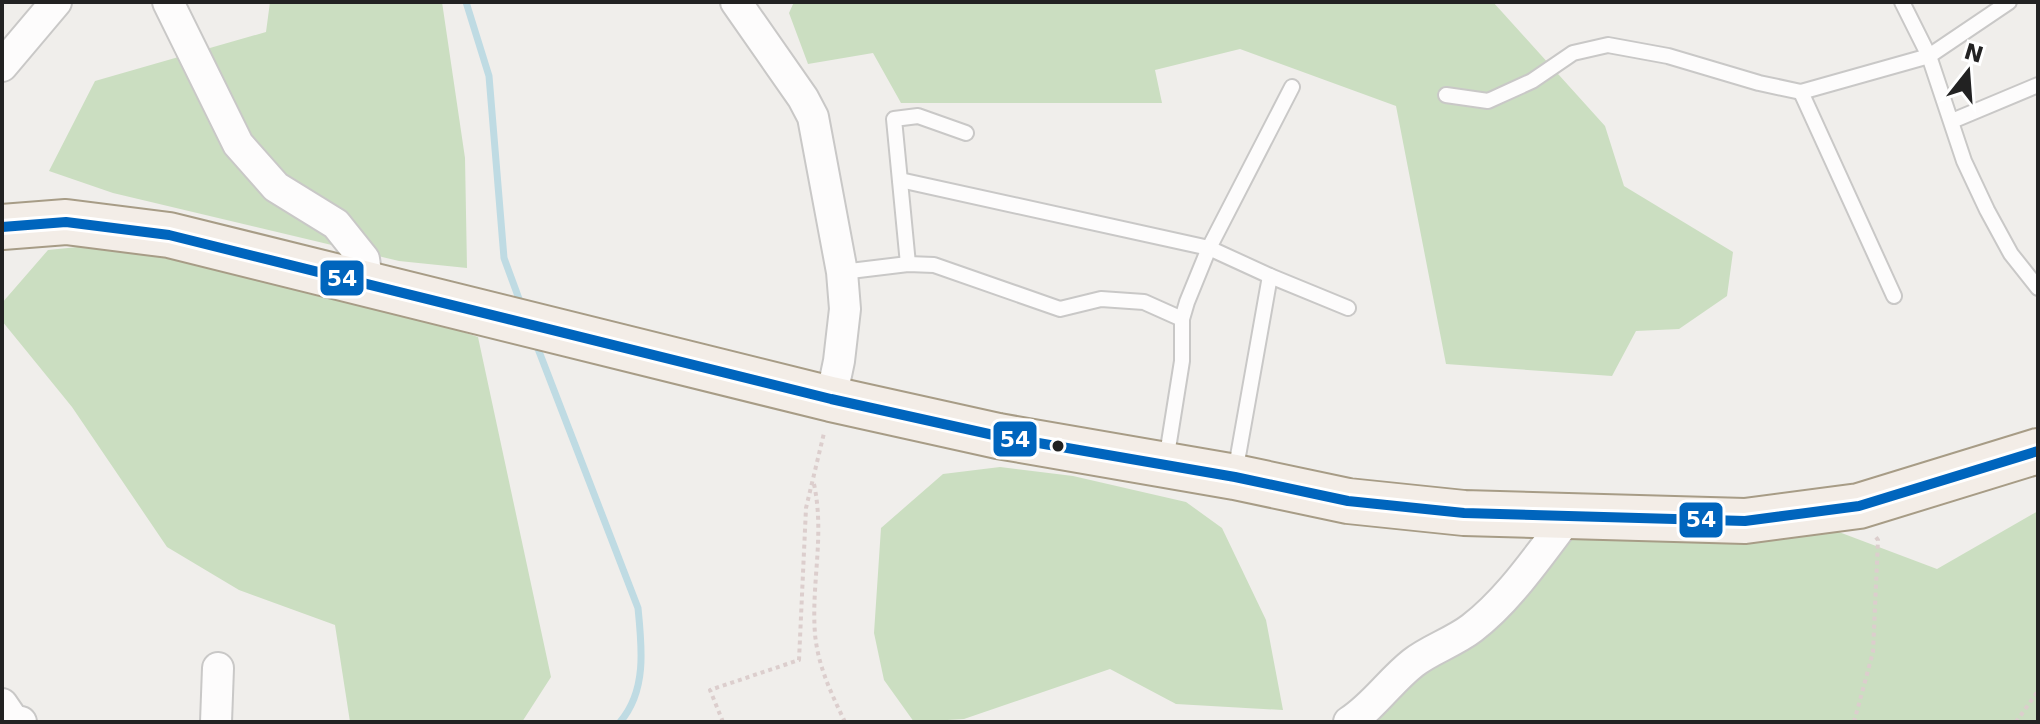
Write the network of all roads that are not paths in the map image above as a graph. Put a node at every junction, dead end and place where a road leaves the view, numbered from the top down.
1 (56, 2) edge
2 (168, 2) edge
3 (736, 2) edge
4 (1902, 2) edge
5 (2009, 2) edge
6 (1929, 56) junction
7 (2, 66) edge
8 (2038, 85) edge
9 (1292, 87) dead end
10 (1801, 92) junction
11 (1446, 95) dead end
12 (1952, 121) junction
13 (966, 133) dead end
14 (900, 180) junction
15 (2, 227) edge
16 (1209, 248) junction
17 (908, 264) junction
18 (842, 272) junction
19 (1270, 276) junction
20 (368, 285) junction
21 (2038, 288) edge
22 (1894, 296) dead end
23 (1348, 308) dead end
24 (1182, 319) junction
25 (831, 399) junction
26 (2038, 451) edge
27 (1165, 465) junction
28 (1235, 477) junction
29 (1570, 515) junction
30 (218, 668) dead end
31 (2, 704) edge
32 (21, 722) edge
33 (216, 722) edge
34 (1349, 722) edge

1 - 7 street
2 - 20 street
3 - 18 street
4 - 6 lane
5 - 6 lane
6 - 10 lane
6 - 12 lane
8 - 12 lane
9 - 16 lane
10 - 11 lane
10 - 22 lane
12 - 21 lane
13 - 14 lane
14 - 16 lane
14 - 17 lane
15 - 20 main road
16 - 19 lane
16 - 24 lane
17 - 18 lane
17 - 24 lane
18 - 25 street
19 - 23 lane
19 - 28 lane
20 - 25 main road
24 - 27 lane
25 - 27 main road
26 - 29 main road
27 - 28 main road
28 - 29 main road
29 - 34 street
30 - 33 street
31 - 32 street

